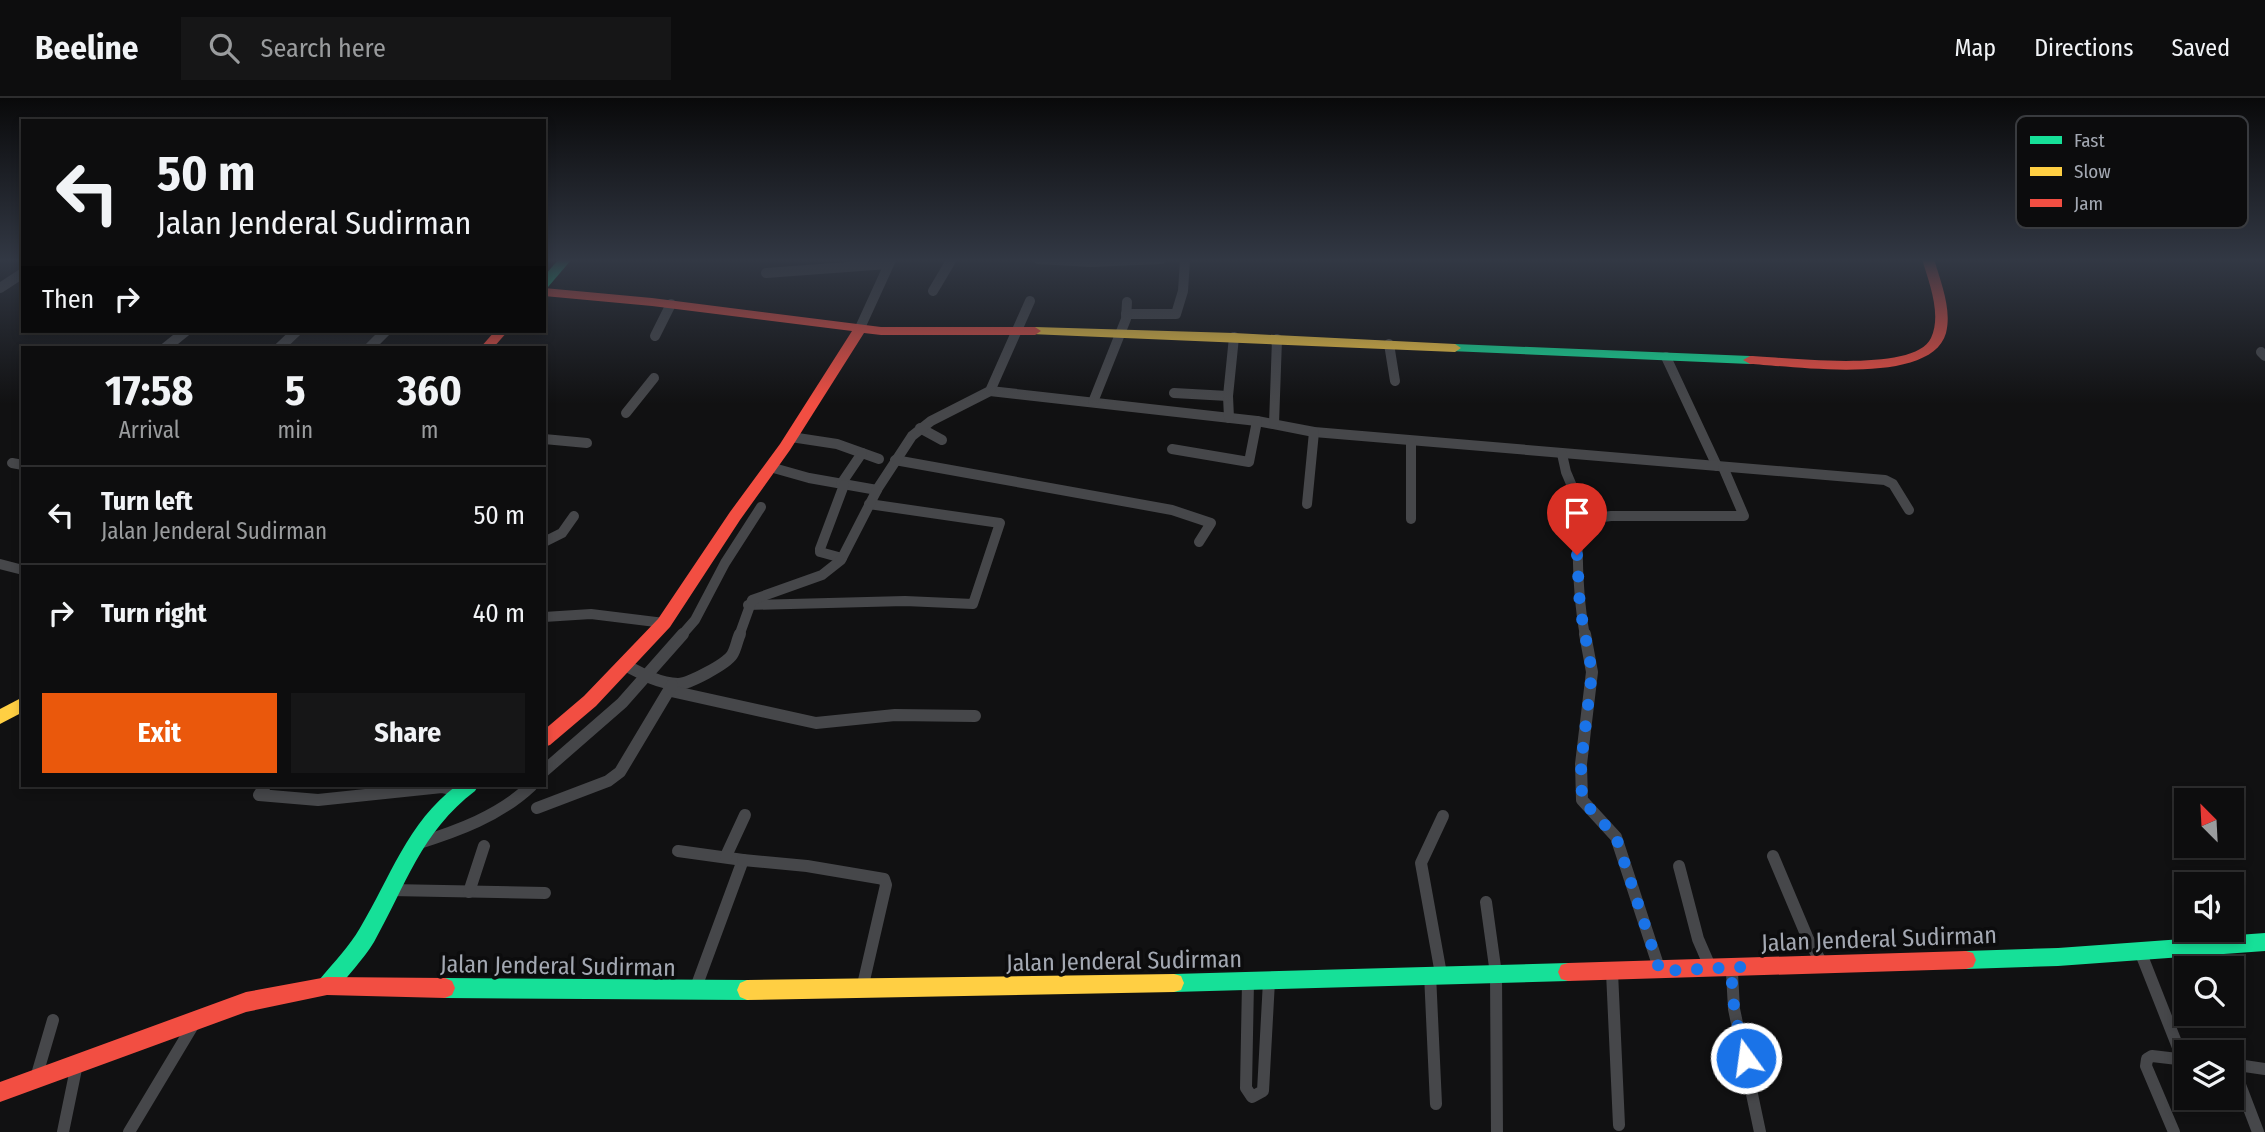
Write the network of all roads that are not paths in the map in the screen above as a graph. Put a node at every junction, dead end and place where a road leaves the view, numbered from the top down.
1 (669, 307) edge
2 (695, 307) edge
3 (869, 307) edge
4 (1027, 307) edge
5 (1127, 307) edge
6 (1178, 307) edge
7 (1940, 307) edge
8 (1126, 314) junction
9 (859, 330) junction
10 (1017, 331) junction
11 (184, 333) edge
12 (295, 333) edge
13 (384, 333) edge
14 (500, 333) edge
15 (1118, 334) junction
16 (656, 336) dead end
17 (1234, 337) junction
18 (1276, 340) junction
19 (1388, 344) junction
20 (167, 346) edge
21 (281, 346) edge
22 (371, 346) edge
23 (488, 346) edge
24 (1666, 357) junction
25 (654, 378) dead end
26 (1395, 381) dead end
27 (990, 391) junction
28 (1174, 393) dead end
29 (1228, 396) junction
30 (1093, 402) junction
31 (626, 413) dead end
32 (1230, 418) junction
33 (1257, 421) junction
34 (1274, 424) junction
35 (920, 428) junction
36 (1314, 432) junction
37 (795, 438) junction
38 (546, 439) edge
39 (942, 440) dead end
40 (1411, 441) junction
41 (587, 443) dead end
42 (1172, 449) dead end
43 (862, 453) junction
44 (1562, 454) junction
45 (879, 459) dead end
46 (895, 460) junction
47 (1720, 466) junction
48 (776, 468) junction
49 (843, 485) junction
50 (877, 491) junction
51 (869, 504) junction
52 (1307, 504) dead end
53 (761, 507) dead end
54 (1909, 510) dead end
55 (574, 516) dead end
56 (1411, 519) dead end
57 (1586, 519) junction
58 (737, 528) junction
59 (546, 541) edge
60 (1199, 542) dead end
61 (842, 558) junction
62 (0, 564) edge
63 (21, 569) edge
64 (699, 588) junction
65 (748, 605) junction
66 (546, 617) edge
67 (664, 623) junction
68 (627, 666) junction
69 (643, 675) junction
70 (672, 687) junction
71 (21, 705) edge
72 (975, 716) dead end
73 (0, 717) edge
74 (546, 738) edge
75 (546, 769) edge
76 (264, 787) edge
77 (442, 787) edge
78 (442, 787) edge
79 (530, 787) edge
80 (464, 788) edge
81 (537, 808) dead end
82 (745, 815) dead end
83 (1443, 816) dead end
84 (416, 842) junction
85 (484, 846) dead end
86 (678, 851) dead end
87 (726, 856) junction
88 (1773, 856) dead end
89 (743, 860) junction
90 (1679, 866) dead end
91 (390, 890) junction
92 (469, 892) junction
93 (545, 893) dead end
94 (1486, 902) dead end
95 (2265, 942) edge
96 (2140, 951) junction
97 (1822, 965) junction
98 (1741, 967) junction
99 (1711, 969) junction
100 (1660, 971) junction
101 (1612, 972) junction
102 (1435, 974) junction
103 (1496, 974) junction
104 (1269, 981) junction
105 (1248, 982) junction
106 (327, 986) junction
107 (862, 989) junction
108 (695, 990) junction
109 (53, 1020) dead end
110 (195, 1021) junction
111 (2177, 1040) edge
112 (2174, 1059) edge
113 (77, 1064) junction
114 (2244, 1066) edge
115 (2265, 1069) edge
116 (36, 1078) junction
117 (0, 1092) edge
118 (2244, 1097) edge
119 (1436, 1104) dead end
120 (1619, 1125) dead end
121 (63, 1132) edge
122 (130, 1132) edge
123 (1497, 1132) edge
124 (1760, 1132) edge
125 (2174, 1132) edge
126 (2258, 1132) edge

1 - 16 street
2 - 9 street
3 - 9 street
4 - 10 street
5 - 8 street
6 - 8 street
7 - 24 street
8 - 15 street
9 - 10 street
9 - 37 street
10 - 15 street
10 - 27 street
11 - 20 street
12 - 21 street
13 - 22 street
14 - 23 street
15 - 17 street
15 - 30 street
17 - 18 street
17 - 29 street
18 - 19 street
18 - 34 street
19 - 24 street
19 - 26 street
24 - 47 street
25 - 31 street
27 - 30 street
27 - 35 street
28 - 29 street
29 - 32 street
30 - 32 street
32 - 33 street
33 - 34 street
33 - 42 street
34 - 36 street
35 - 39 street
35 - 46 street
36 - 40 street
36 - 52 street
37 - 43 street
37 - 48 street
38 - 41 street
40 - 44 street
40 - 56 street
43 - 45 street
43 - 49 street
44 - 47 street
44 - 57 street
46 - 50 street
46 - 60 street
47 - 54 street
47 - 57 street
48 - 49 street
48 - 58 street
49 - 50 street
49 - 61 street
50 - 51 street
51 - 61 street
51 - 65 street
53 - 58 street
55 - 59 street
57 - 100 street
58 - 64 street
58 - 64 street
61 - 65 street
62 - 63 street
64 - 67 street
64 - 69 street
65 - 70 street
66 - 67 street
67 - 68 street
68 - 69 street
68 - 74 street
69 - 70 street
69 - 75 street
70 - 72 street
70 - 81 street
71 - 73 street
76 - 78 street
77 - 80 street
79 - 84 street
80 - 84 street
82 - 87 street
83 - 102 street
84 - 91 street
85 - 92 street
86 - 87 street
87 - 89 street
88 - 97 street
89 - 107 street
89 - 108 street
90 - 99 street
91 - 92 street
91 - 106 street
92 - 93 street
94 - 103 street
95 - 96 street, Jalan Jenderal Sudirman
96 - 97 street, Jalan Jenderal Sudirman
96 - 111 street
97 - 98 street, Jalan Jenderal Sudirman
98 - 99 street, Jalan Jenderal Sudirman
98 - 124 street
99 - 100 street, Jalan Jenderal Sudirman
100 - 101 street, Jalan Jenderal Sudirman
101 - 103 street, Jalan Jenderal Sudirman
101 - 120 street
102 - 103 street, Jalan Jenderal Sudirman
102 - 104 street, Jalan Jenderal Sudirman
102 - 119 street
103 - 123 street
104 - 105 street, Jalan Jenderal Sudirman
104 - 105 street
105 - 107 street, Jalan Jenderal Sudirman
106 - 108 street, Jalan Jenderal Sudirman
106 - 110 street, Jalan Jenderal Sudirman
107 - 108 street, Jalan Jenderal Sudirman
109 - 116 street
110 - 113 street, Jalan Jenderal Sudirman
110 - 122 street
112 - 125 street
113 - 116 street, Jalan Jenderal Sudirman
113 - 121 street
114 - 115 street
116 - 117 street, Jalan Jenderal Sudirman
118 - 126 street

